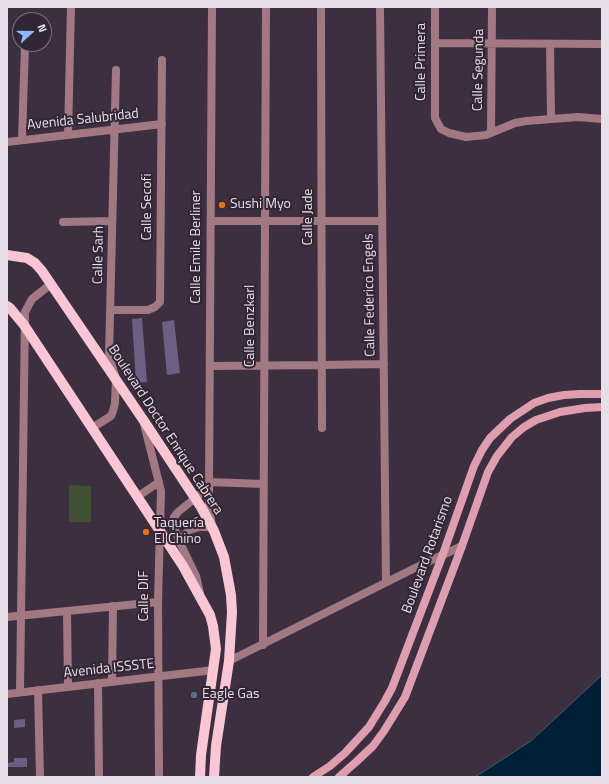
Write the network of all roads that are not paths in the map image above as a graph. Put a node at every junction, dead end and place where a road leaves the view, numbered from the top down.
1 (71, 7) edge
2 (212, 7) edge
3 (266, 7) edge
4 (321, 7) edge
5 (380, 7) edge
6 (435, 7) edge
7 (492, 7) edge
8 (435, 43) junction
9 (492, 43) junction
10 (550, 44) junction
11 (602, 44) edge
12 (25, 52) edge
13 (162, 60) dead end
14 (116, 70) dead end
15 (551, 118) junction
16 (602, 119) edge
17 (162, 124) junction
18 (115, 130) junction
19 (491, 133) junction
20 (68, 135) junction
21 (22, 140) junction
22 (7, 142) edge
23 (112, 221) junction
24 (211, 221) junction
25 (265, 221) junction
26 (322, 221) junction
27 (382, 221) junction
28 (63, 222) dead end
29 (7, 255) edge
30 (51, 284) junction
31 (7, 306) edge
32 (110, 310) junction
33 (24, 325) junction
34 (384, 364) junction
35 (210, 366) junction
36 (264, 366) junction
37 (322, 366) junction
38 (116, 379) junction
39 (602, 394) edge
40 (602, 407) edge
41 (142, 418) junction
42 (92, 428) junction
43 (322, 428) dead end
44 (159, 482) junction
45 (209, 484) junction
46 (264, 484) junction
47 (137, 497) junction
48 (196, 498) junction
49 (212, 527) junction
50 (159, 530) junction
51 (182, 545) junction
52 (462, 546) junction
53 (443, 554) junction
54 (386, 582) junction
55 (444, 592) junction
56 (427, 595) junction
57 (201, 596) junction
58 (158, 602) junction
59 (113, 606) junction
60 (67, 611) junction
61 (20, 615) junction
62 (7, 617) edge
63 (263, 645) junction
64 (229, 661) junction
65 (214, 670) junction
66 (158, 676) junction
67 (112, 681) junction
68 (98, 683) junction
69 (68, 687) junction
70 (38, 690) junction
71 (20, 692) junction
72 (7, 694) edge
73 (40, 777) edge
74 (99, 777) edge
75 (159, 777) edge
76 (200, 777) edge
77 (214, 777) edge
78 (313, 777) edge
79 (339, 777) edge

1 - 20 street
2 - 24 street, Calle Emile Berliner
3 - 25 street, Calle Benzkarl
4 - 26 street, Calle Jade
5 - 27 street, Calle Federico Engels
6 - 8 street, Calle Primera
7 - 9 street, Calle Segunda
8 - 9 street
8 - 19 street, Calle Primera
9 - 10 street
9 - 19 street, Calle Segunda
10 - 11 street
10 - 15 street
12 - 21 street
13 - 17 street, Calle Secofi
14 - 18 street, Calle Sarh
15 - 16 street
15 - 19 street
17 - 18 street, Avenida Salubridad
17 - 32 street, Calle Secofi
18 - 20 street, Avenida Salubridad
18 - 23 street, Calle Sarh
20 - 21 street, Avenida Salubridad
21 - 22 street, Avenida Salubridad
23 - 28 street
23 - 32 street, Calle Sarh
24 - 25 street
24 - 35 street, Calle Emile Berliner
25 - 26 street
25 - 36 street, Calle Benzkarl
26 - 27 street
26 - 37 street, Calle Jade
27 - 34 street, Calle Federico Engels
29 - 30 main road, Boulevard Doctor Enrique Cabrera
30 - 33 street
30 - 38 main road, Boulevard Doctor Enrique Cabrera
31 - 33 main road
32 - 38 street, Calle Sarh
33 - 42 main road
33 - 61 street
34 - 37 street
34 - 54 street, Calle Federico Engels
35 - 36 street
35 - 45 street, Calle Emile Berliner
36 - 37 street
36 - 46 street, Calle Benzkarl
37 - 43 street, Calle Jade
38 - 41 main road, Boulevard Doctor Enrique Cabrera
38 - 42 street, Calle Sarh
39 - 53 street, Boulevard Rotarismo
40 - 52 street, Boulevard Rotarismo
41 - 44 street, Calle DIF
41 - 48 main road, Boulevard Doctor Enrique Cabrera
42 - 47 main road
44 - 47 street
44 - 50 street, Calle DIF
45 - 46 street
45 - 48 street
45 - 49 street, Calle Emile Berliner
46 - 63 street, Calle Benzkarl
47 - 50 main road
48 - 49 main road, Boulevard Doctor Enrique Cabrera
48 - 51 street
49 - 51 street
49 - 64 main road, Boulevard Doctor Enrique Cabrera
50 - 57 main road
50 - 58 street, Calle DIF
51 - 57 street
52 - 53 street
52 - 55 street, Boulevard Rotarismo
53 - 54 street
53 - 56 street, Boulevard Rotarismo
54 - 63 street
55 - 56 street
55 - 79 street, Boulevard Rotarismo
56 - 78 street, Boulevard Rotarismo
57 - 65 main road
58 - 59 street
58 - 66 street, Calle DIF
59 - 60 street
59 - 67 street
60 - 61 street
60 - 69 street
61 - 62 street
61 - 71 street
63 - 64 street
64 - 77 main road, Boulevard Doctor Enrique Cabrera
65 - 66 street, Avenida ISSSTE
65 - 76 main road
66 - 67 street, Avenida ISSSTE
66 - 75 street, Calle DIF
67 - 68 street, Avenida ISSSTE
68 - 69 street, Avenida ISSSTE
68 - 74 street
69 - 70 street, Avenida ISSSTE
70 - 71 street, Avenida ISSSTE
70 - 73 street
71 - 72 street, Avenida ISSSTE

